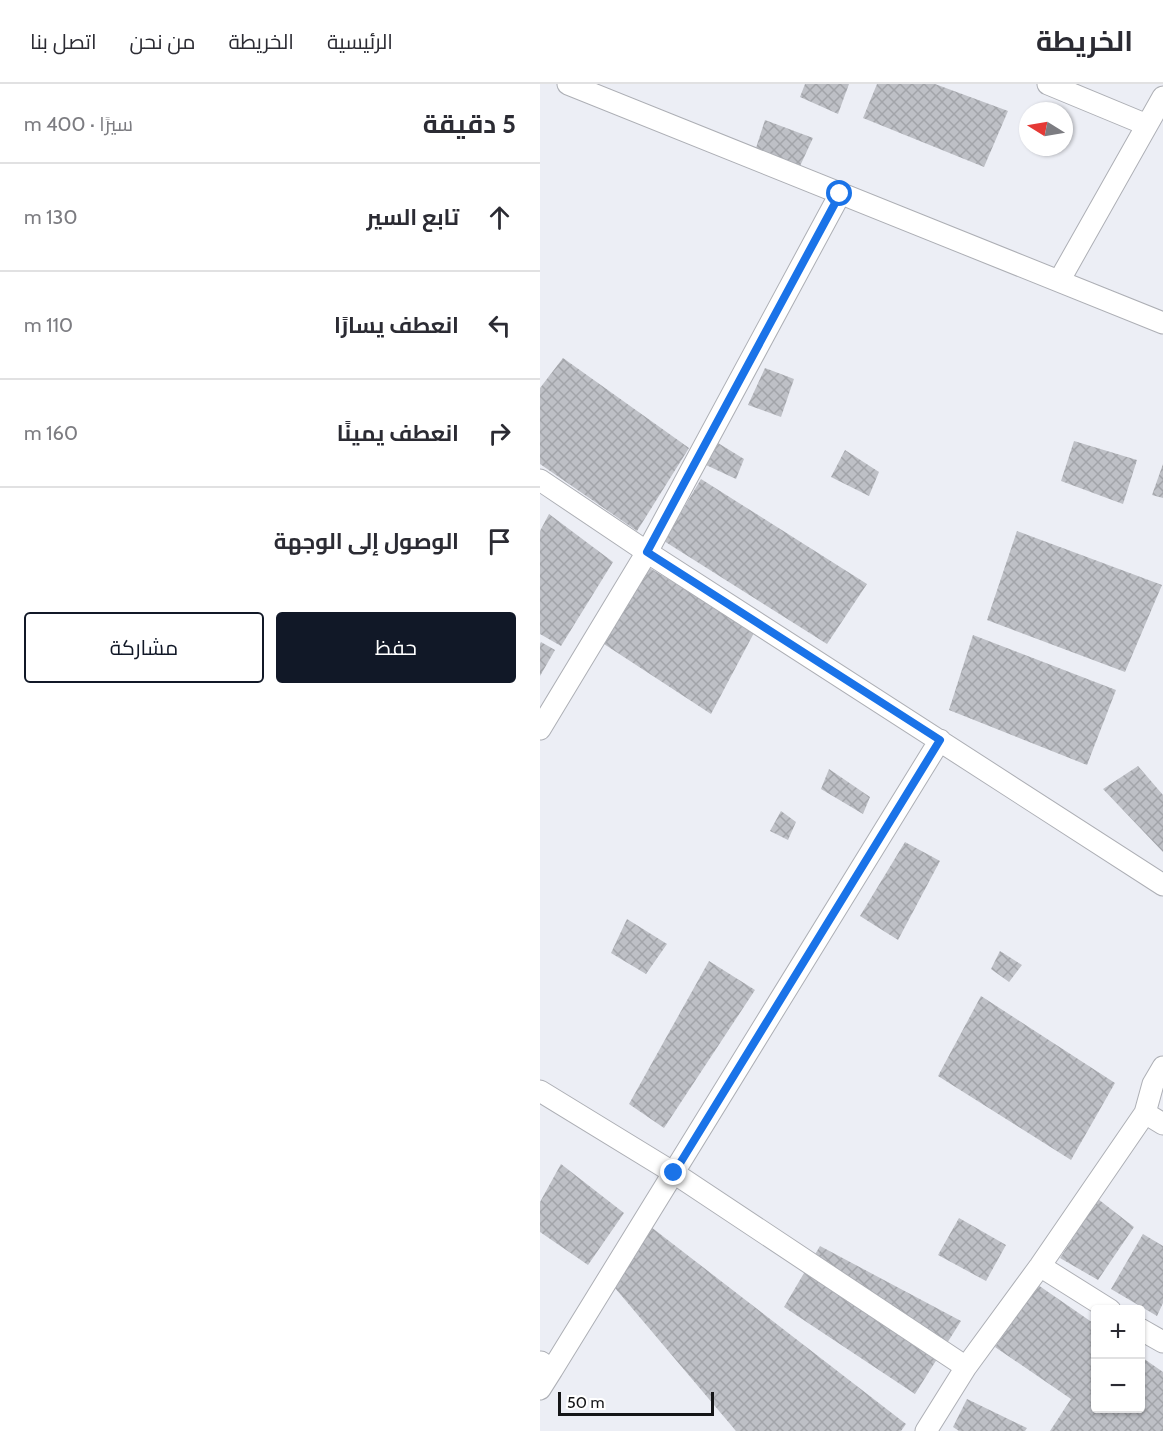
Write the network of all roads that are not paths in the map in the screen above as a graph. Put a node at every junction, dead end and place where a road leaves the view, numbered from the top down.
1 (568, 84) edge
2 (1048, 84) edge
3 (1163, 97) edge
4 (1147, 125) junction
5 (840, 194) junction
6 (1059, 281) junction
7 (1163, 323) edge
8 (540, 480) edge
9 (647, 552) junction
10 (540, 729) edge
11 (940, 740) junction
12 (1163, 885) edge
13 (1163, 1067) edge
14 (540, 1091) edge
15 (1145, 1113) junction
16 (1163, 1124) edge
17 (674, 1173) junction
18 (1040, 1266) junction
19 (1102, 1305) edge
20 (1145, 1332) edge
21 (1163, 1342) edge
22 (546, 1366) edge
23 (966, 1367) junction
24 (540, 1389) edge
25 (926, 1431) edge

1 - 5 street
2 - 4 street
3 - 4 street
4 - 6 street
5 - 6 street
5 - 9 street
6 - 7 street
8 - 9 street
9 - 10 street
9 - 11 street
11 - 12 street
11 - 17 street
13 - 15 street
14 - 17 street
15 - 16 street
15 - 18 street
17 - 22 street
17 - 23 street
18 - 19 street
18 - 23 street
20 - 21 street
22 - 24 street
23 - 25 street

